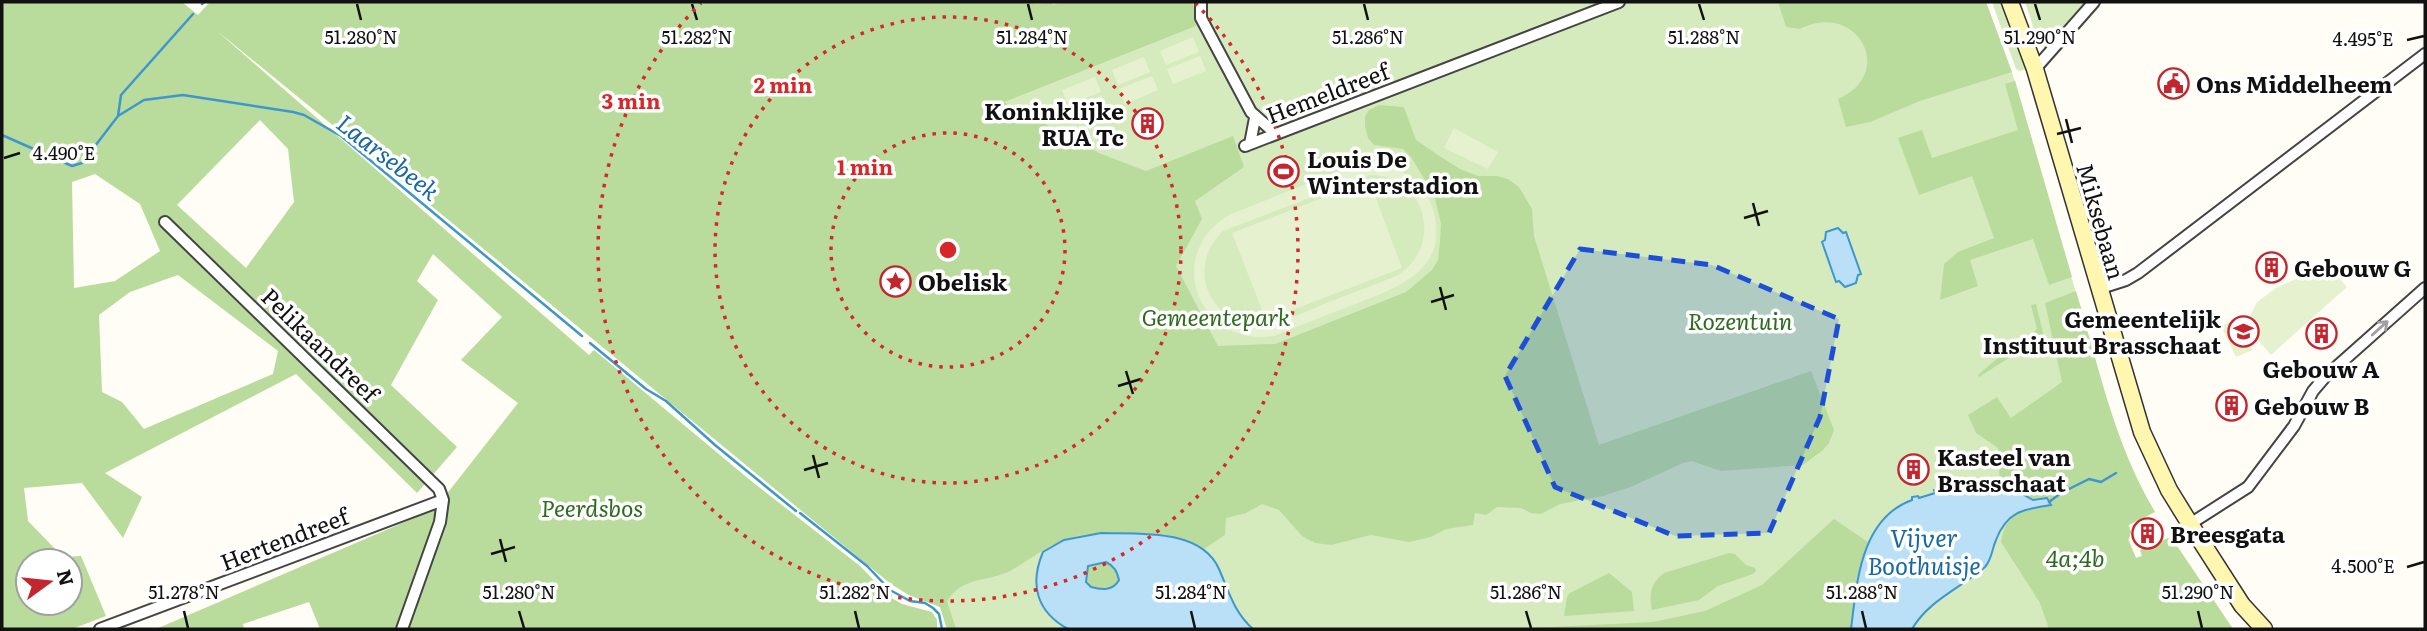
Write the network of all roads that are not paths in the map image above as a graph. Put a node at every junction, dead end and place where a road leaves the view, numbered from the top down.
1 (1201, 2) edge
2 (1619, 2) edge
3 (2010, 2) edge
4 (2094, 2) edge
5 (2425, 54) edge
6 (2035, 69) junction
7 (1255, 118) junction
8 (1276, 134) junction
9 (165, 222) dead end
10 (2425, 288) edge
11 (2098, 289) junction
12 (443, 500) junction
13 (2190, 524) junction
14 (100, 629) edge
15 (402, 629) edge
16 (2264, 629) edge

1 - 7 street
2 - 8 street, Hemeldreef
3 - 6 main road, Miksebaan
4 - 6 street
5 - 11 street
6 - 11 main road, Miksebaan
7 - 8 street
7 - 8 street, Hemeldreef
9 - 12 street, Pelikaandreef
13 -> 10 street
11 - 13 main road, Miksebaan
12 - 14 street, Hertendreef
12 - 15 street
13 - 16 main road, Miksebaan

